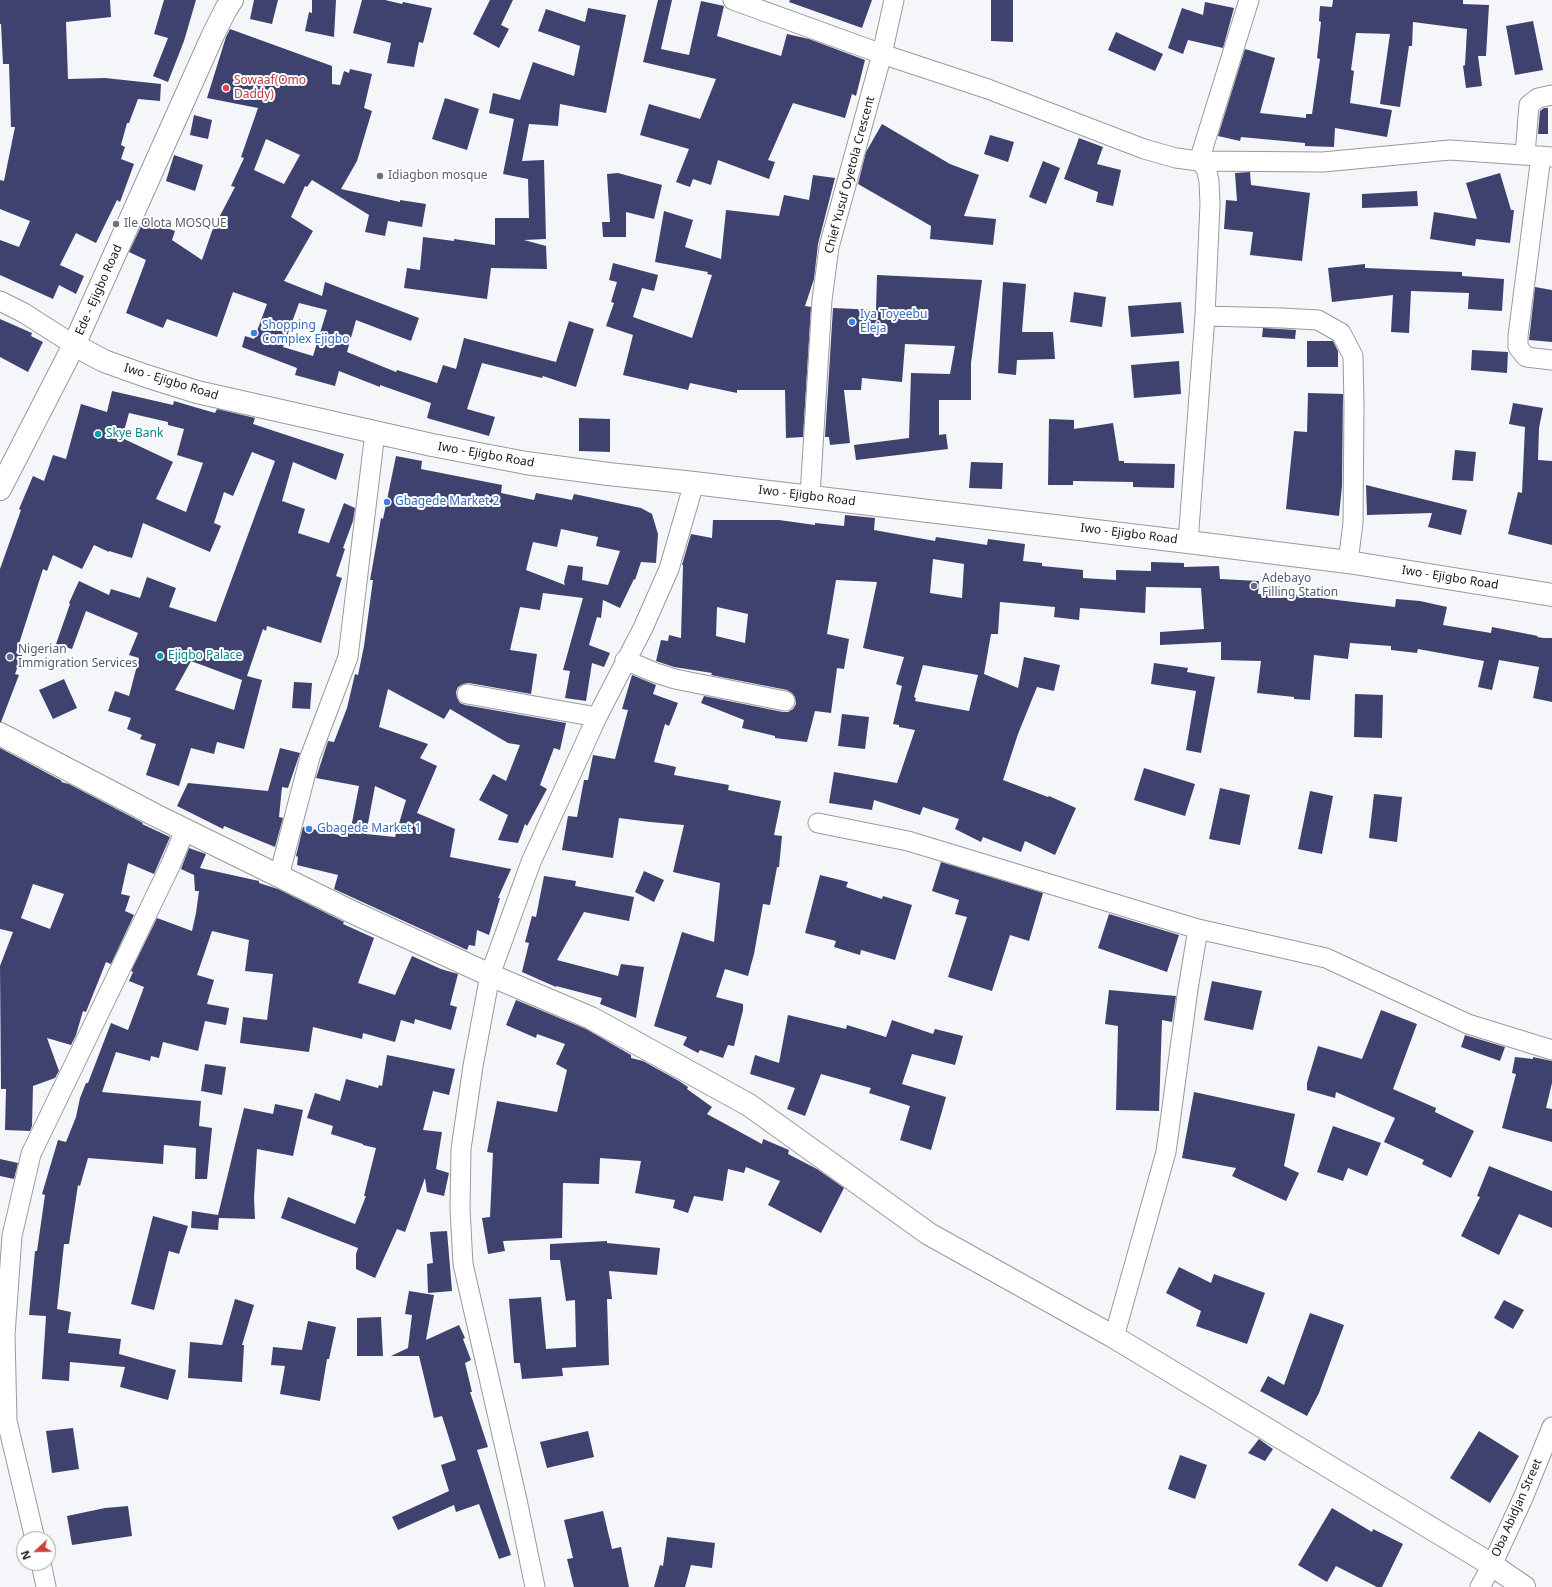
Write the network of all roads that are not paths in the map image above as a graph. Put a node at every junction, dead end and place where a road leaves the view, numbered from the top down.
1 (232, 0) edge
2 (733, 0) edge
3 (894, 0) edge
4 (1249, 0) edge
5 (882, 54) junction
6 (1552, 94) edge
7 (1539, 156) edge
8 (1199, 161) junction
9 (0, 302) edge
10 (1205, 316) junction
11 (74, 345) junction
12 (1552, 360) edge
13 (375, 432) junction
14 (694, 482) junction
15 (0, 489) edge
16 (810, 496) junction
17 (1188, 542) junction
18 (1348, 562) junction
19 (1552, 595) edge
20 (626, 660) junction
21 (467, 694) dead end
22 (785, 701) dead end
23 (597, 717) junction
24 (0, 734) edge
25 (818, 823) dead end
26 (185, 830) junction
27 (280, 876) junction
28 (1198, 929) junction
29 (490, 975) junction
30 (1552, 1050) edge
31 (1114, 1337) junction
32 (1552, 1427) edge
33 (33, 1531) edge
34 (1492, 1565) junction
35 (43, 1571) edge
36 (46, 1587) edge
37 (535, 1587) edge
38 (1480, 1587) edge
39 (1524, 1587) edge

1 - 11 main road, Ede - Ejigbo Road
2 - 5 street
3 - 5 street, Chief Yusuf Oyetola Crescent
4 - 8 street
5 - 8 street
5 - 16 street, Chief Yusuf Oyetola Crescent
6 - 7 street
7 - 8 street
7 - 12 street
8 - 10 street
9 - 11 street
10 - 17 street
10 - 18 street
11 - 13 main road, Iwo - Ejigbo Road
11 - 15 main road, Ede - Ejigbo Road
13 - 14 main road, Iwo - Ejigbo Road
13 - 27 street
14 - 16 main road, Iwo - Ejigbo Road
14 - 20 street
16 - 17 main road, Iwo - Ejigbo Road
17 - 18 main road, Iwo - Ejigbo Road
18 - 19 main road, Iwo - Ejigbo Road
20 - 22 street
20 - 23 street
21 - 23 street
23 - 29 street
24 - 26 main road
25 - 28 street
26 - 27 main road
26 - 33 street
27 - 29 main road
28 - 30 street
28 - 31 street
29 - 31 main road
29 - 37 street
31 - 34 main road
32 - 34 street, Oba Abidjan Street
34 - 38 street, Oba Abidjan Street
34 - 39 main road
35 - 36 street

